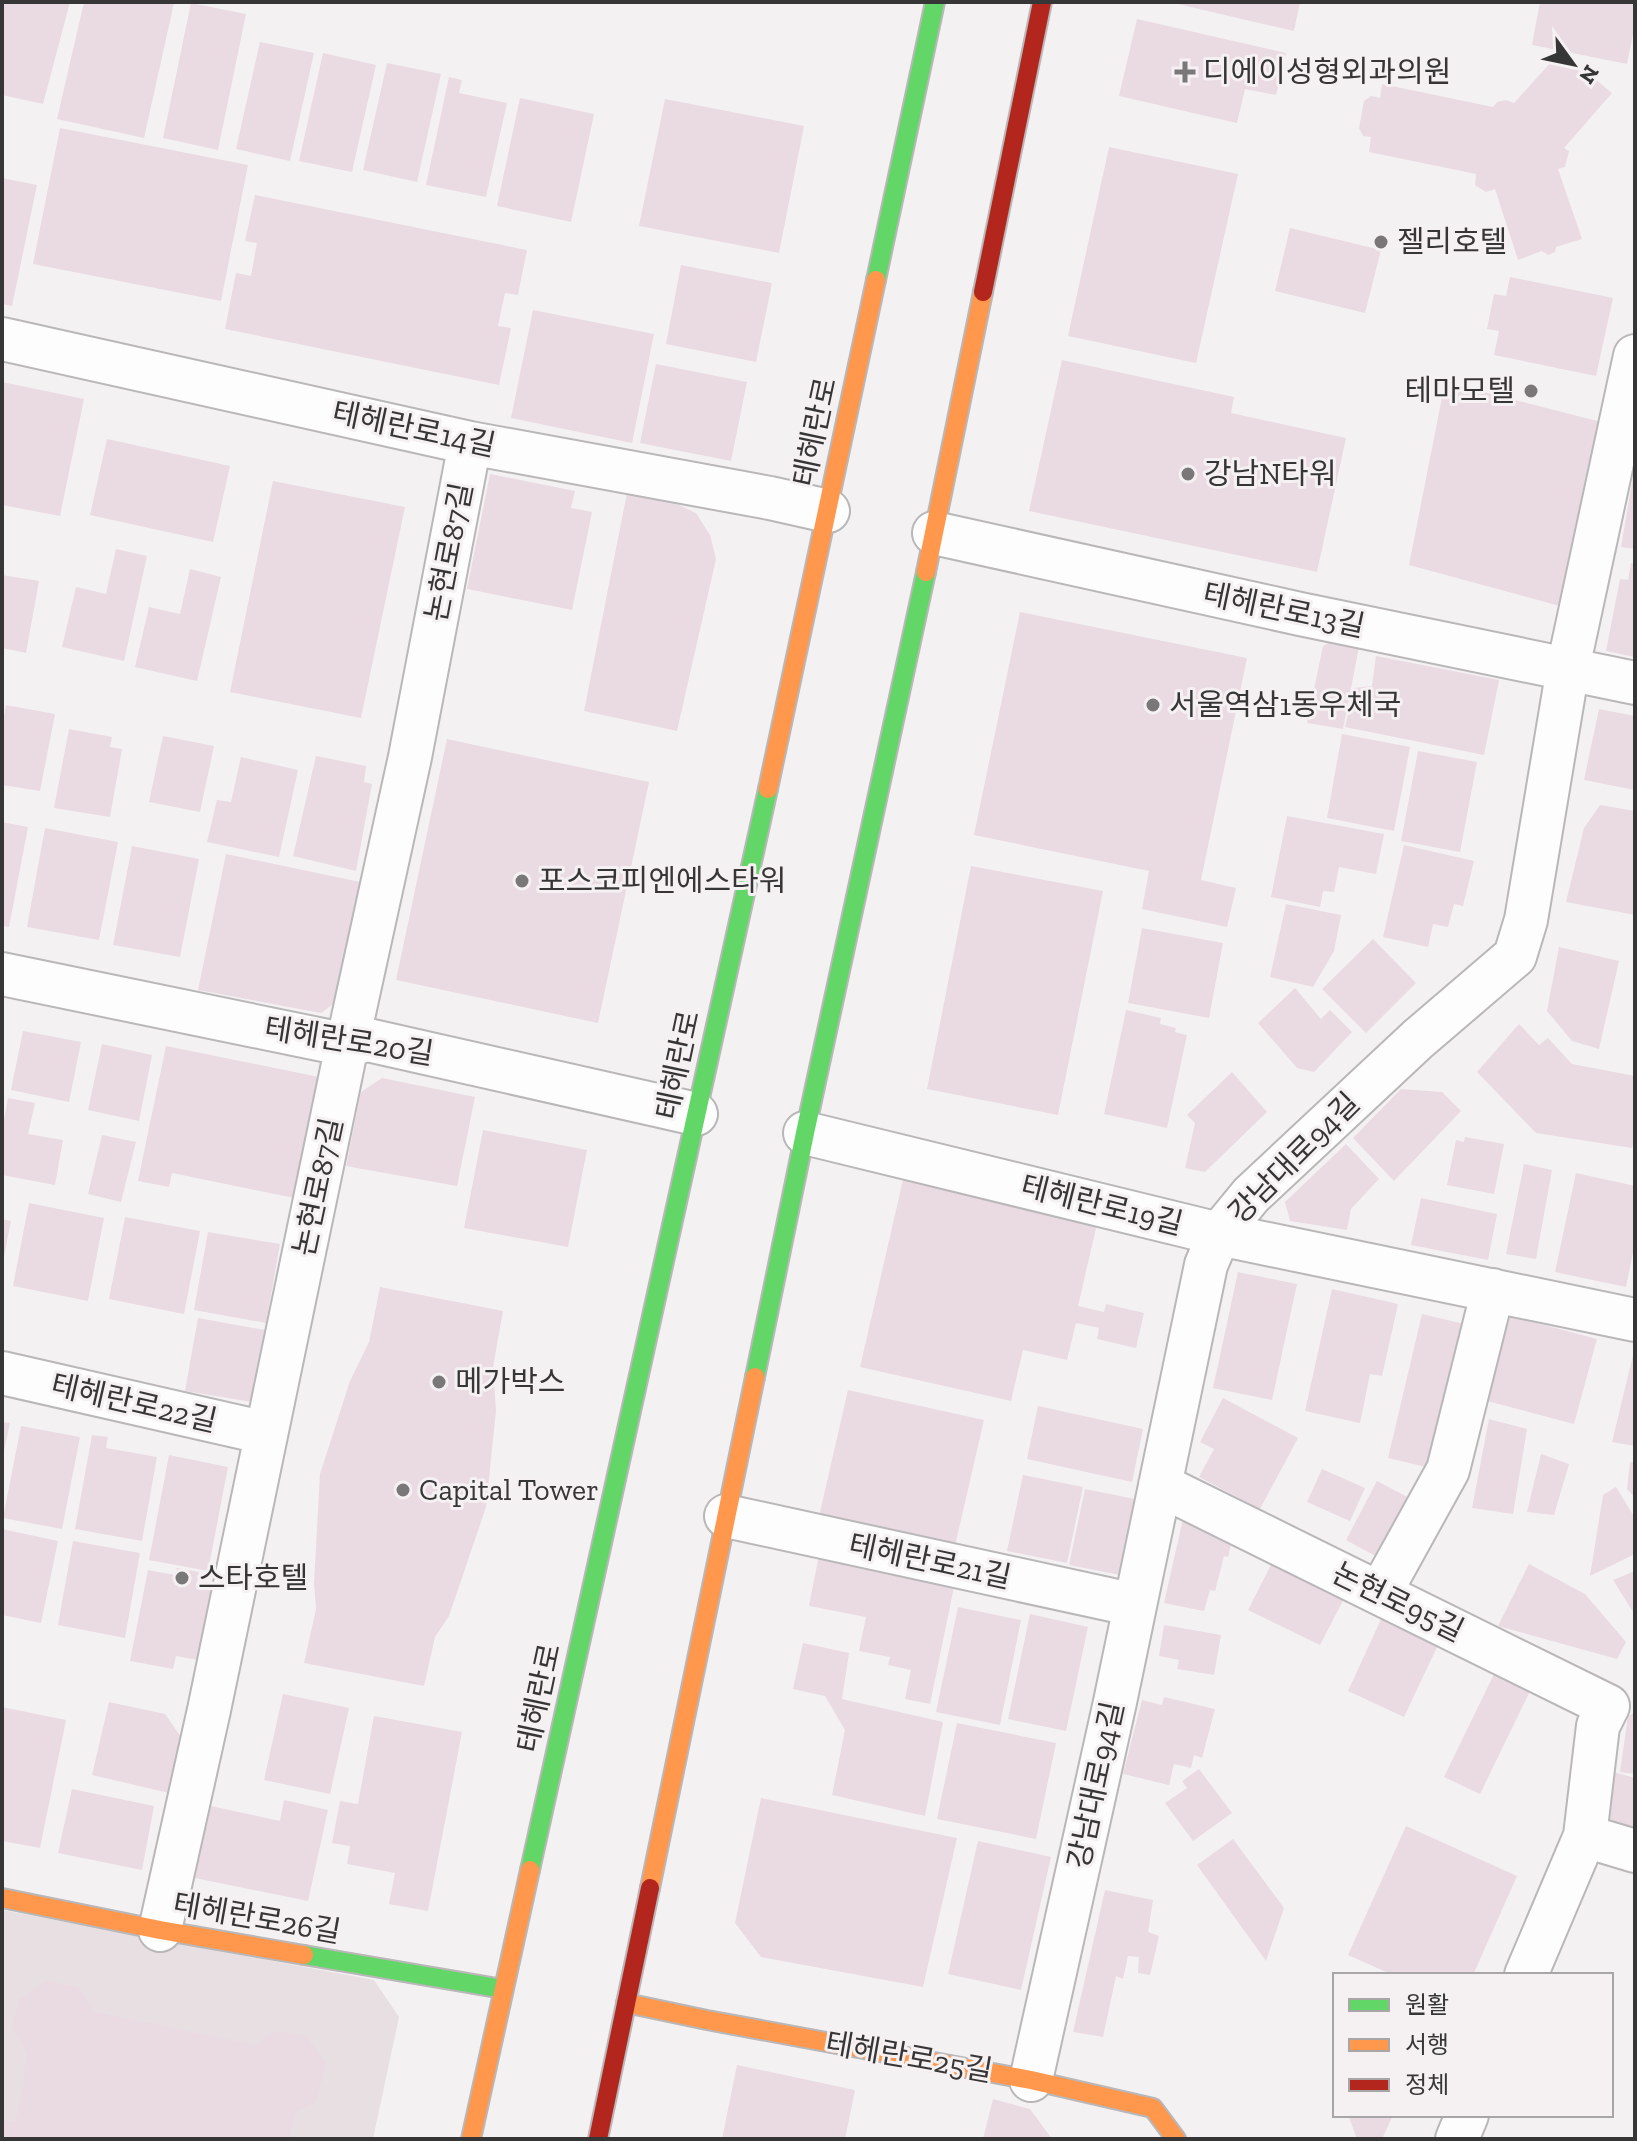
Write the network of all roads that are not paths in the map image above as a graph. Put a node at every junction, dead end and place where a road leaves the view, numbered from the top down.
1 (935, 2) edge
2 (1042, 2) edge
3 (2, 339) edge
4 (1635, 356) edge
5 (1627, 438) edge
6 (470, 443) junction
7 (828, 511) junction
8 (934, 533) junction
9 (1568, 668) junction
10 (1635, 683) edge
11 (2, 974) edge
12 (347, 1045) junction
13 (696, 1114) junction
14 (805, 1133) junction
15 (1219, 1234) junction
16 (1493, 1290) junction
17 (1635, 1320) edge
18 (2, 1373) edge
19 (266, 1433) junction
20 (1160, 1485) junction
21 (726, 1516) junction
22 (1380, 1593) junction
23 (1135, 1605) junction
24 (1622, 1699) edge
25 (1585, 1836) junction
26 (1635, 1851) edge
27 (2, 1898) edge
28 (160, 1930) junction
29 (1527, 1973) edge
30 (503, 1989) junction
31 (626, 2003) junction
32 (1031, 2080) junction
33 (477, 2112) junction
34 (1466, 2117) edge
35 (471, 2139) edge
36 (484, 2139) edge
37 (598, 2139) edge
38 (1176, 2139) edge
39 (1457, 2139) edge

1 - 7 main road, 테헤란로
2 - 8 main road
3 - 6 street, 테헤란로14길
4 - 5 street, 강남대로94길
5 - 9 street, 강남대로94길
6 - 7 street, 테헤란로14길
6 - 12 street, 논현로87길
7 - 13 main road, 테헤란로
8 - 9 street, 테헤란로13길
8 - 14 main road
9 - 10 street, 테헤란로13길
9 - 15 street, 강남대로94길
11 - 12 street, 테헤란로20길
12 - 13 street, 테헤란로20길
12 - 19 street, 논현로87길
13 - 30 main road, 테헤란로
14 - 15 street, 테헤란로19길
14 - 21 main road
15 - 16 street, 테헤란로19길
15 - 20 street, 강남대로94길
16 - 17 street, 테헤란로19길
16 - 22 street
18 - 19 street, 테헤란로22길
19 - 28 street, 논현로87길
20 - 22 street, 논현로95길
20 - 23 street, 강남대로94길
21 - 23 street, 테헤란로21길
21 - 31 main road
22 - 24 street, 논현로95길
23 - 32 street, 강남대로94길
24 - 25 street
25 - 26 street
25 - 29 street
27 - 28 main road, 테헤란로26길
28 - 30 main road, 테헤란로26길
30 - 33 main road, 테헤란로
31 - 32 main road, 테헤란로25길
31 - 37 main road
32 - 38 main road, 테헤란로25길
33 - 35 main road, 테헤란로
33 - 36 main road
34 - 39 street

